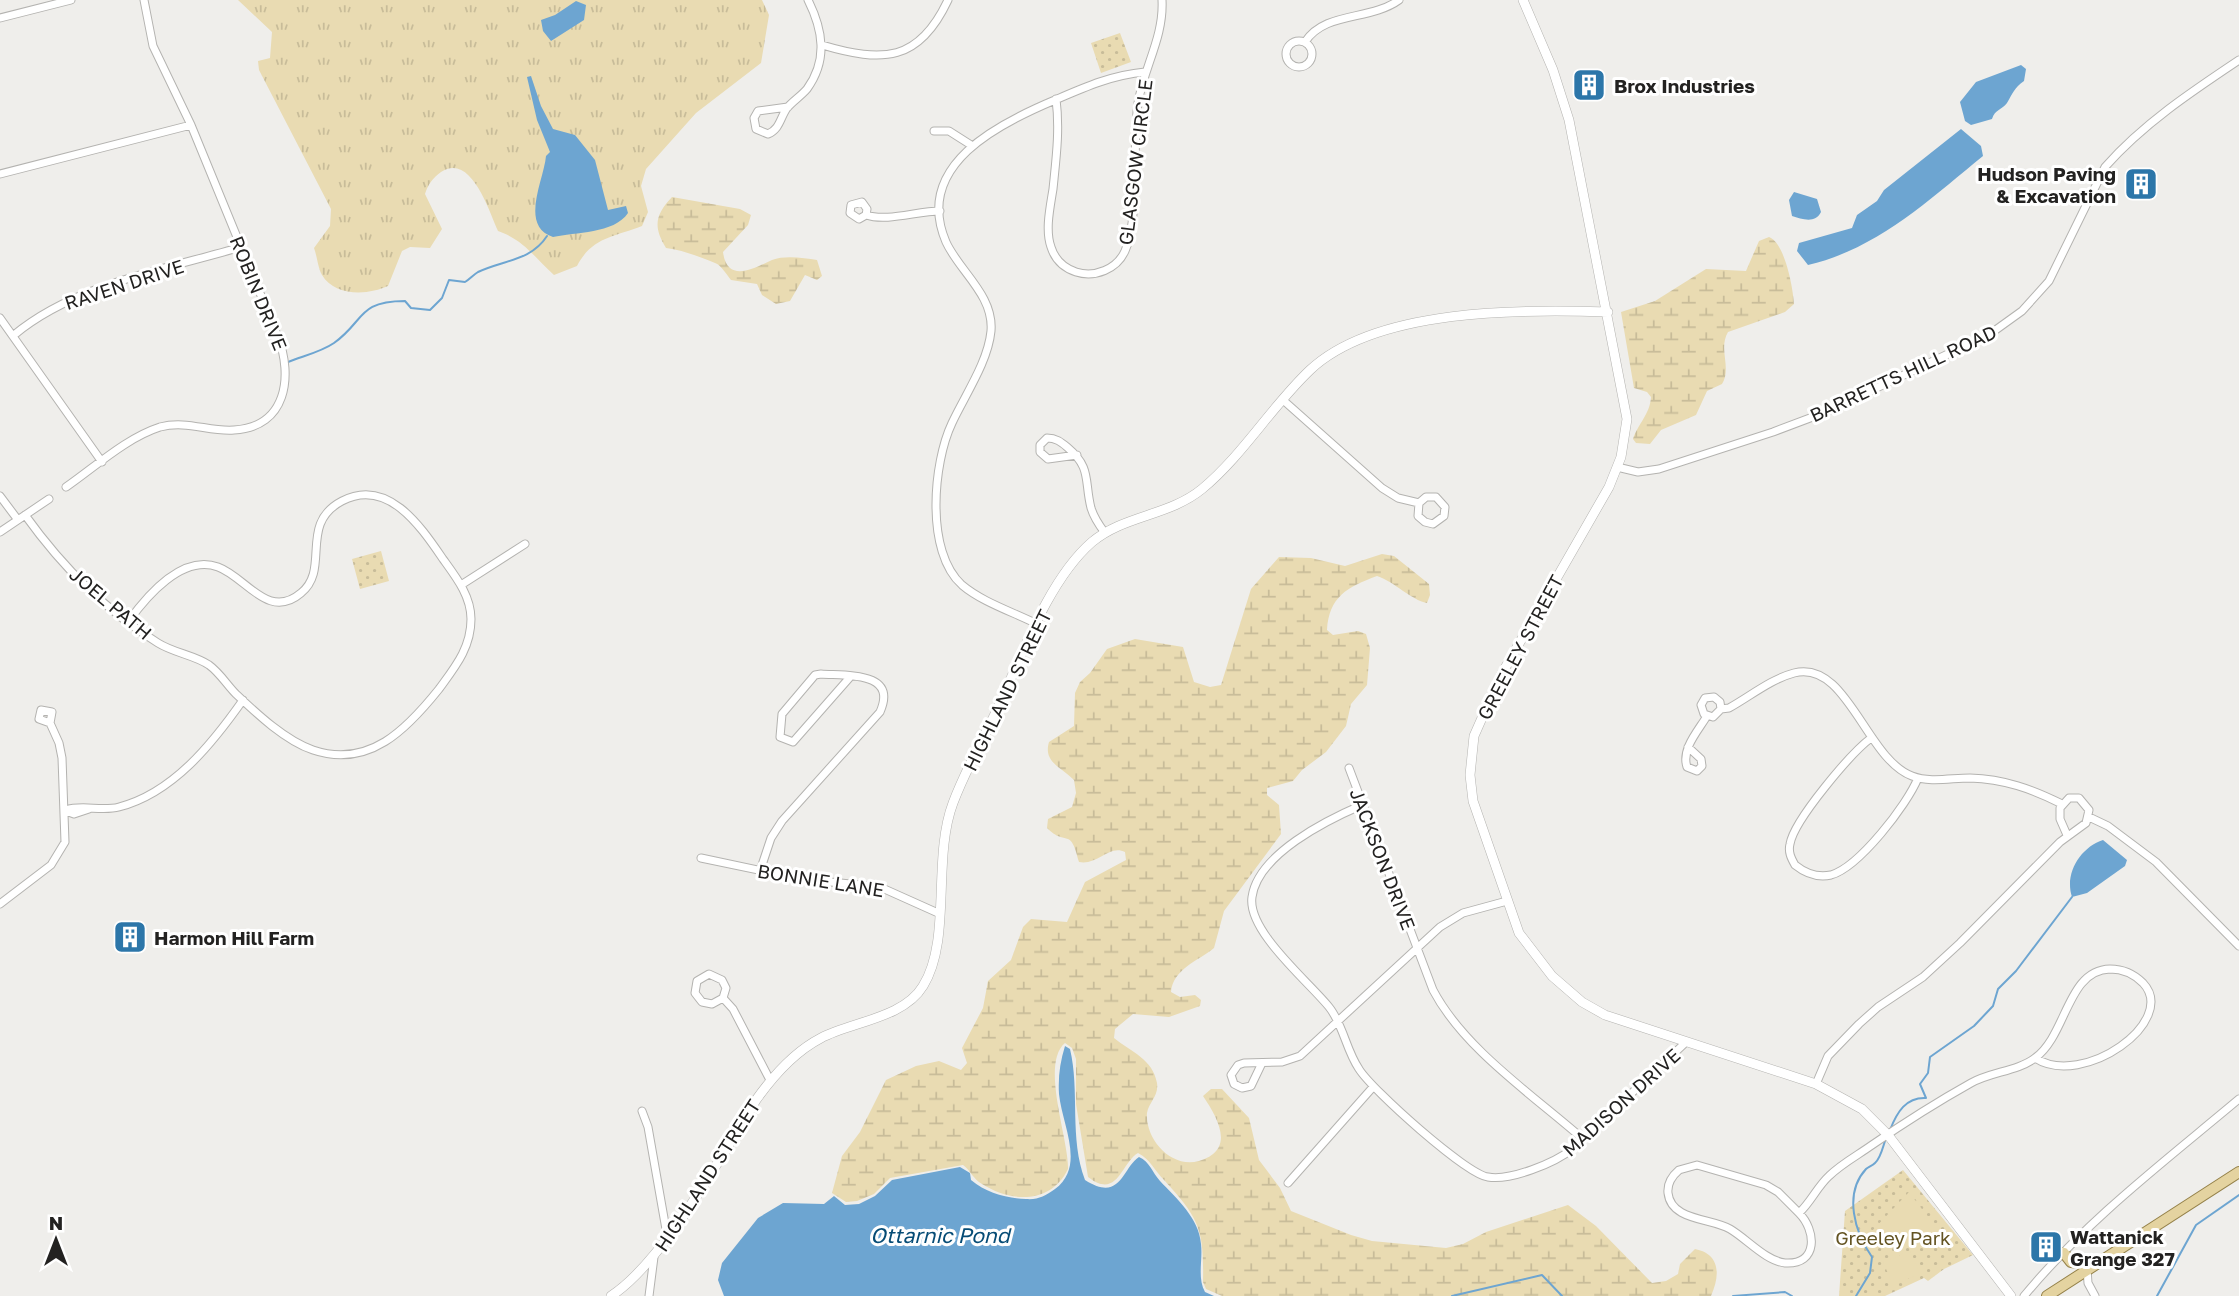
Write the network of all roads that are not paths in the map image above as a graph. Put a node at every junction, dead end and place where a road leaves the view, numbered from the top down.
1 (71, 0) edge
2 (144, 0) edge
3 (808, 0) edge
4 (948, 0) edge
5 (1162, 0) edge
6 (1399, 0) edge
7 (1523, 0) edge
8 (0, 18) edge
9 (1305, 42) dead end
10 (822, 46) junction
11 (2239, 60) edge
12 (1145, 72) junction
13 (1056, 99) junction
14 (788, 107) junction
15 (191, 125) junction
16 (934, 131) dead end
17 (971, 145) junction
18 (0, 174) edge
19 (940, 211) junction
20 (866, 215) dead end
21 (241, 247) junction
22 (1608, 313) junction
23 (0, 318) edge
24 (15, 335) junction
25 (1283, 400) junction
26 (1077, 455) junction
27 (102, 462) junction
28 (1617, 467) junction
29 (66, 487) dead end
30 (0, 496) edge
31 (49, 499) dead end
32 (1419, 503) dead end
33 (22, 517) junction
34 (0, 532) edge
35 (1105, 533) junction
36 (525, 544) dead end
37 (461, 585) junction
38 (128, 622) junction
39 (1037, 624) junction
40 (850, 676) junction
41 (243, 700) junction
42 (1721, 709) junction
43 (1707, 716) junction
44 (50, 723) dead end
45 (1871, 738) junction
46 (1688, 747) dead end
47 (1349, 768) dead end
48 (1918, 778) junction
49 (2062, 804) junction
50 (1362, 806) junction
51 (66, 810) junction
52 (2089, 817) junction
53 (2067, 835) junction
54 (701, 858) dead end
55 (760, 870) junction
56 (1507, 901) junction
57 (0, 904) edge
58 (938, 913) junction
59 (2239, 946) edge
60 (1417, 949) junction
61 (723, 998) junction
62 (1337, 1022) junction
63 (1684, 1044) junction
64 (2035, 1058) junction
65 (1262, 1063) junction
66 (771, 1080) junction
67 (1816, 1084) junction
68 (1373, 1087) junction
69 (2239, 1099) edge
70 (642, 1111) dead end
71 (1888, 1135) junction
72 (1583, 1139) junction
73 (2239, 1172) edge
74 (1288, 1183) dead end
75 (1799, 1213) junction
76 (667, 1235) junction
77 (2064, 1252) junction
78 (654, 1257) junction
79 (2090, 1267) junction
80 (611, 1296) edge
81 (649, 1296) edge
82 (2011, 1296) edge
83 (2024, 1296) edge
84 (2047, 1296) edge
85 (2095, 1296) edge

1 - 8 street
2 - 15 street, ROBIN DRIVE
3 - 10 street
4 - 10 street
5 - 12 street, GLASGOW CIRCLE
6 - 9 street
7 - 22 street, GREELEY STREET
10 - 14 street
11 - 28 street, BARRETTS HILL ROAD
12 - 13 street
12 - 13 street, GLASGOW CIRCLE
13 - 17 street
14 - 14 street
15 - 18 street
15 - 21 street, ROBIN DRIVE
16 - 17 street
17 - 19 street
19 - 20 street
19 - 39 street
21 - 24 street, RAVEN DRIVE
21 - 27 street, ROBIN DRIVE
22 - 25 street, HIGHLAND STREET
22 - 28 street, GREELEY STREET
23 - 24 street
24 - 27 street
25 - 32 street
25 - 35 street, HIGHLAND STREET
26 - 26 street
26 - 35 street
27 - 29 street, ROBIN DRIVE
28 - 56 street, GREELEY STREET
30 - 33 street, JOEL PATH
31 - 33 street
33 - 34 street
33 - 38 street, JOEL PATH
35 - 39 street, HIGHLAND STREET
36 - 37 street
37 - 38 street, JOEL PATH
37 - 41 street, JOEL PATH
38 - 41 street, JOEL PATH
39 - 58 street, HIGHLAND STREET
40 - 40 street
40 - 55 street
41 - 51 street
42 - 43 street
42 - 43 street
42 - 45 street
43 - 46 street
44 - 51 street
45 - 48 street
45 - 48 street
47 - 50 street, JACKSON DRIVE
48 - 49 street
49 - 52 street
49 - 53 street
50 - 60 street, JACKSON DRIVE
50 - 62 street, MADISON DRIVE
51 - 57 street
52 - 53 street
52 - 59 street
53 - 67 street
54 - 55 street, BONNIE LANE
55 - 58 street, BONNIE LANE
56 - 60 street
56 - 63 street, GREELEY STREET
58 - 66 street, HIGHLAND STREET
60 - 62 street
60 - 72 street, JACKSON DRIVE
61 - 61 street
61 - 66 street
62 - 65 street
62 - 68 street, MADISON DRIVE
63 - 67 street, GREELEY STREET
63 - 72 street, MADISON DRIVE
64 - 64 street
64 - 71 street
65 - 65 street
66 - 76 street, HIGHLAND STREET
67 - 71 street, GREELEY STREET
68 - 72 street, MADISON DRIVE
68 - 74 street
69 - 77 street
70 - 76 street
71 - 75 street
71 - 82 street, GREELEY STREET
73 - 79 main road
75 - 75 street
76 - 78 street, HIGHLAND STREET
77 - 79 main road
77 - 83 street
78 - 80 street, HIGHLAND STREET
78 - 81 street
79 - 84 main road
79 - 85 street

